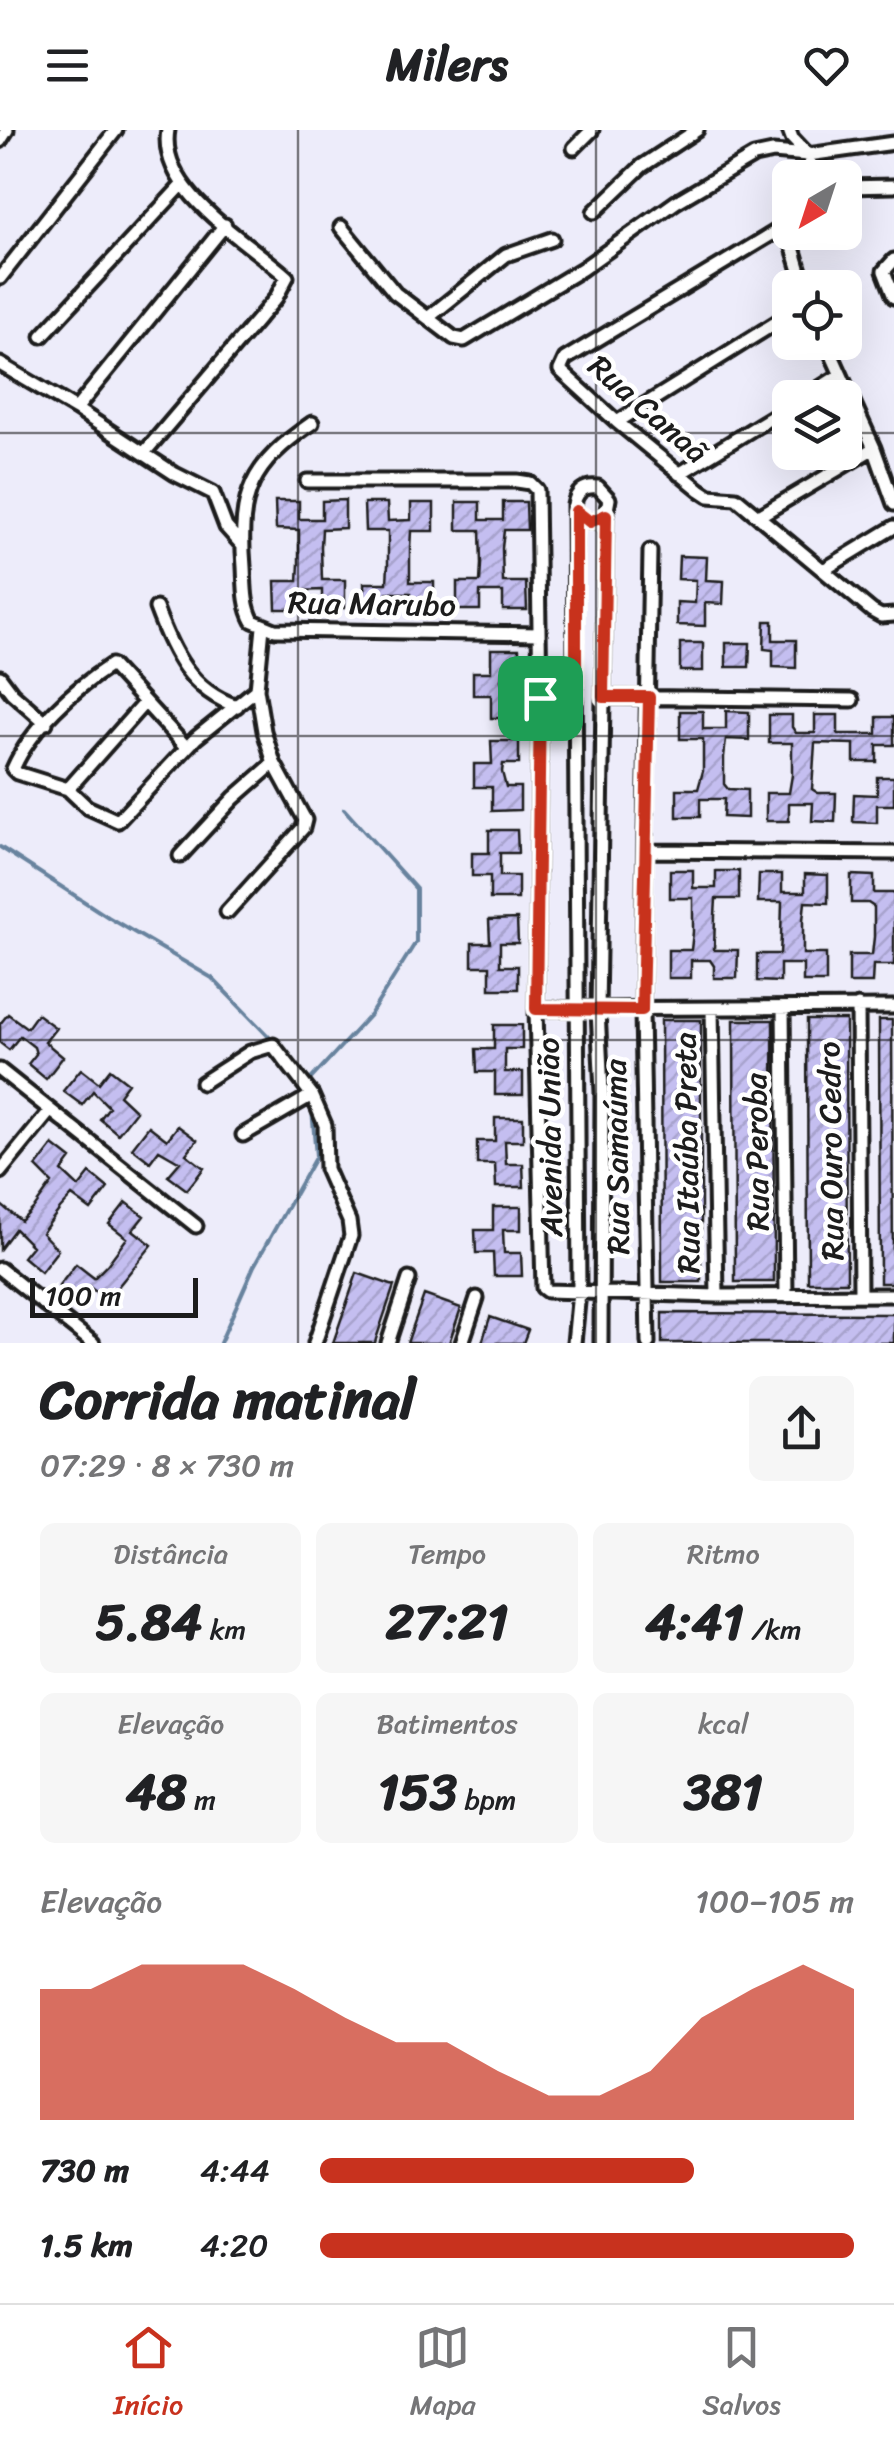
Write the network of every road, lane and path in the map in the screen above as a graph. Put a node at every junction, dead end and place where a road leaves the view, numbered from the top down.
1 (7, 130) edge
2 (116, 130) edge
3 (168, 130) edge
4 (592, 130) edge
5 (697, 130) edge
6 (790, 130) edge
7 (0, 141) edge
8 (894, 143) edge
9 (574, 148) dead end
10 (808, 154) junction
11 (810, 160) edge
12 (182, 184) junction
13 (894, 186) edge
14 (862, 187) edge
15 (594, 212) dead end
16 (226, 226) junction
17 (341, 227) dead end
18 (772, 235) edge
19 (552, 238) dead end
20 (894, 260) edge
21 (0, 278) edge
22 (894, 296) edge
23 (429, 317) junction
24 (772, 325) edge
25 (42, 336) dead end
26 (833, 360) edge
27 (0, 364) edge
28 (840, 376) junction
29 (833, 380) edge
30 (76, 409) junction
31 (772, 417) edge
32 (312, 422) dead end
33 (617, 422) junction
34 (874, 448) junction
35 (144, 453) junction
36 (679, 474) junction
37 (308, 481) dead end
38 (894, 504) edge
39 (576, 511) junction
40 (606, 515) junction
41 (759, 516) junction
42 (894, 527) edge
43 (242, 545) junction
44 (650, 551) dead end
45 (825, 569) junction
46 (156, 608) dead end
47 (894, 615) edge
48 (263, 627) junction
49 (539, 634) junction
50 (0, 677) edge
51 (257, 689) junction
52 (603, 697) junction
53 (649, 697) junction
54 (540, 698) junction
55 (576, 698) junction
56 (852, 700) dead end
57 (145, 702) junction
58 (237, 706) junction
59 (46, 723) junction
60 (186, 747) junction
61 (274, 763) junction
62 (68, 790) junction
63 (644, 851) junction
64 (894, 852) edge
65 (180, 856) dead end
66 (227, 912) dead end
67 (858, 1006) junction
68 (894, 1007) edge
69 (784, 1008) junction
70 (536, 1009) junction
71 (577, 1009) junction
72 (712, 1009) junction
73 (598, 1010) junction
74 (642, 1010) junction
75 (0, 1070) edge
76 (202, 1084) dead end
77 (312, 1095) junction
78 (50, 1111) junction
79 (242, 1136) dead end
80 (0, 1172) edge
81 (196, 1226) dead end
82 (0, 1270) edge
83 (409, 1279) dead end
84 (579, 1292) junction
85 (603, 1293) junction
86 (647, 1294) junction
87 (860, 1295) junction
88 (894, 1295) edge
89 (717, 1296) junction
90 (786, 1296) junction
91 (477, 1298) dead end
92 (93, 1343) edge
93 (315, 1343) edge
94 (388, 1343) edge
95 (462, 1343) edge
96 (574, 1343) edge
97 (601, 1343) edge
98 (648, 1343) edge

1 - 7 street
2 - 21 street
3 - 12 street
4 - 9 street
5 - 15 street
6 - 10 street
8 - 10 street
10 - 11 street
10 - 23 street
12 - 16 street
12 - 25 street
13 - 14 street
16 - 30 street
16 - 35 street
17 - 23 street
18 - 33 street, Rua Canaã
19 - 23 street
20 - 22 street
24 - 33 street
26 - 28 street
27 - 30 street
28 - 29 street
28 - 34 street
30 - 35 street
31 - 36 street
32 - 43 street, Rua Marubo
33 - 36 street, Rua Canaã
34 - 38 street
34 - 41 street
35 - 43 street
36 - 41 street, Rua Canaã
37 - 49 street
39 - 40 street
39 - 40 street
39 - 55 street, Avenida União
40 - 52 street
41 - 45 street, Rua Canaã
42 - 45 street
43 - 48 street, Rua Marubo
44 - 53 street, Rua Samaúma
45 - 47 street, Rua Canaã
46 - 58 street
48 - 49 street, Rua Marubo
48 - 51 street
49 - 54 street
50 - 59 street
51 - 58 street
51 - 61 street
52 - 53 street
52 - 73 street
53 - 56 street
53 - 63 street, Rua Samaúma
54 - 55 street
54 - 70 street
55 - 71 street, Avenida União
57 - 59 street
57 - 60 street
57 - 62 street
58 - 60 street
59 - 62 street
60 - 62 street
61 - 65 street
61 - 66 street
63 - 64 street
63 - 74 street, Rua Samaúma
67 - 68 street
67 - 69 street
67 - 87 street, Rua Ouro Cedro
69 - 72 street
69 - 90 street, Rua Peroba
70 - 71 street
70 - 84 street
71 - 73 street
71 - 84 street, Avenida União
72 - 74 street
72 - 89 street, Rua Itaúba Preta
73 - 74 street
73 - 85 street
74 - 86 street, Rua Samaúma
75 - 78 street
76 - 77 street
77 - 79 street
77 - 93 street
78 - 80 street
78 - 81 street
82 - 92 street
83 - 94 street
84 - 85 street
84 - 96 street, Avenida União
85 - 86 street
85 - 97 street
86 - 89 street
86 - 98 street, Rua Samaúma
87 - 88 street
87 - 90 street
89 - 90 street
91 - 95 street

